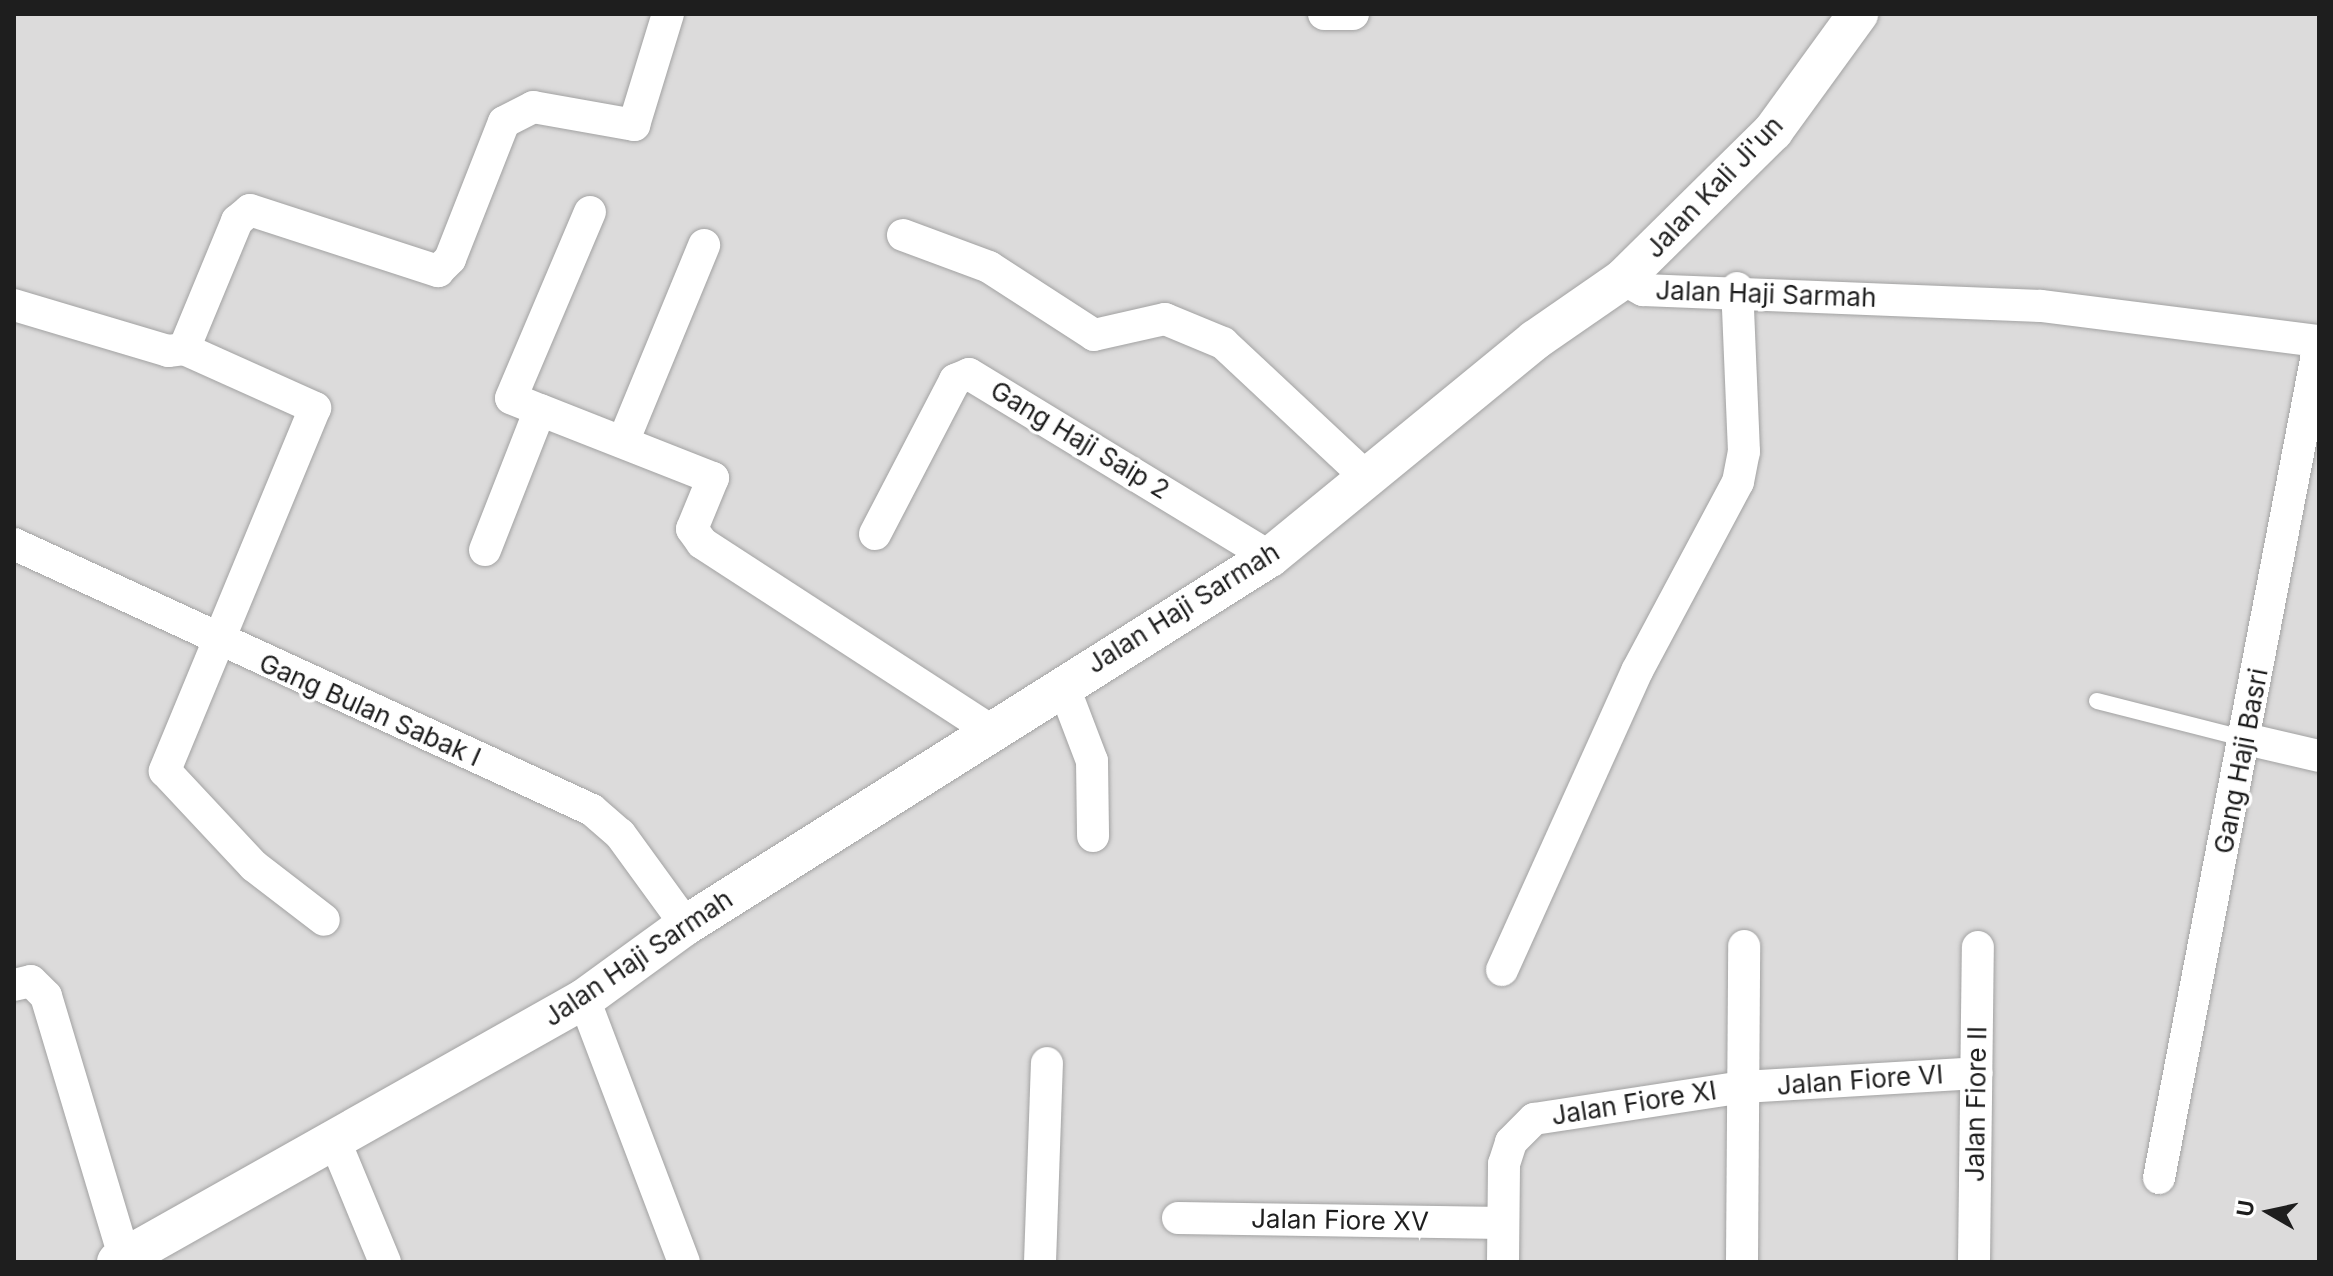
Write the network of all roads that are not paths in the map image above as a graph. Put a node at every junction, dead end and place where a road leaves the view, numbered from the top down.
1 (668, 14) edge
2 (1324, 14) edge
3 (1353, 14) edge
4 (1858, 14) edge
5 (590, 212) dead end
6 (903, 235) dead end
7 (704, 245) dead end
8 (1623, 279) junction
9 (1737, 288) junction
10 (14, 305) edge
11 (2319, 342) edge
12 (184, 349) junction
13 (540, 410) junction
14 (623, 442) junction
15 (1365, 476) junction
16 (875, 534) dead end
17 (14, 544) edge
18 (485, 550) dead end
19 (1270, 557) junction
20 (219, 642) junction
21 (1063, 685) junction
22 (2097, 701) dead end
23 (991, 731) junction
24 (2246, 739) junction
25 (2319, 756) edge
26 (1093, 836) dead end
27 (324, 920) dead end
28 (686, 925) junction
29 (1744, 946) dead end
30 (1978, 947) dead end
31 (1502, 970) dead end
32 (14, 985) edge
33 (584, 999) junction
34 (1047, 1063) dead end
35 (1977, 1073) junction
36 (1743, 1087) junction
37 (334, 1139) junction
38 (2159, 1178) dead end
39 (1178, 1218) dead end
40 (1503, 1223) junction
41 (121, 1259) edge
42 (385, 1262) edge
43 (684, 1262) edge
44 (1040, 1262) edge
45 (1503, 1262) edge
46 (1742, 1262) edge
47 (1974, 1262) edge

1 - 12 street
2 - 3 street
4 - 8 street, Jalan Kali Ji'un
5 - 13 street
6 - 15 street
7 - 14 street
8 - 9 street, Jalan Haji Sarmah
8 - 15 street, Jalan Haji Sarmah
9 - 11 street, Jalan Haji Sarmah
9 - 31 street
10 - 12 street
11 - 24 street, Gang Haji Basri
12 - 20 street
13 - 14 street
13 - 18 street
14 - 23 street
15 - 19 street, Jalan Haji Sarmah
16 - 19 street, Gang Haji Saip 2
17 - 20 street, Gang Bulan Sabak I
19 - 21 street, Jalan Haji Sarmah
20 - 27 street
20 - 28 street, Gang Bulan Sabak I
21 - 23 street, Jalan Haji Sarmah
21 - 26 street
22 - 24 lane
23 - 28 street, Jalan Haji Sarmah
24 - 25 street
24 - 38 street, Gang Haji Basri
28 - 33 street, Jalan Haji Sarmah
29 - 36 street
30 - 35 street, Jalan Fiore II
32 - 41 street
33 - 37 street, Jalan Haji Sarmah
33 - 43 street
34 - 44 street
35 - 36 street, Jalan Fiore VI
35 - 47 street, Jalan Fiore II
36 - 40 street, Jalan Fiore XI
36 - 46 street
37 - 41 street, Jalan Haji Sarmah
37 - 42 street
39 - 40 street, Jalan Fiore XV
40 - 45 street, Jalan Fiore XI

